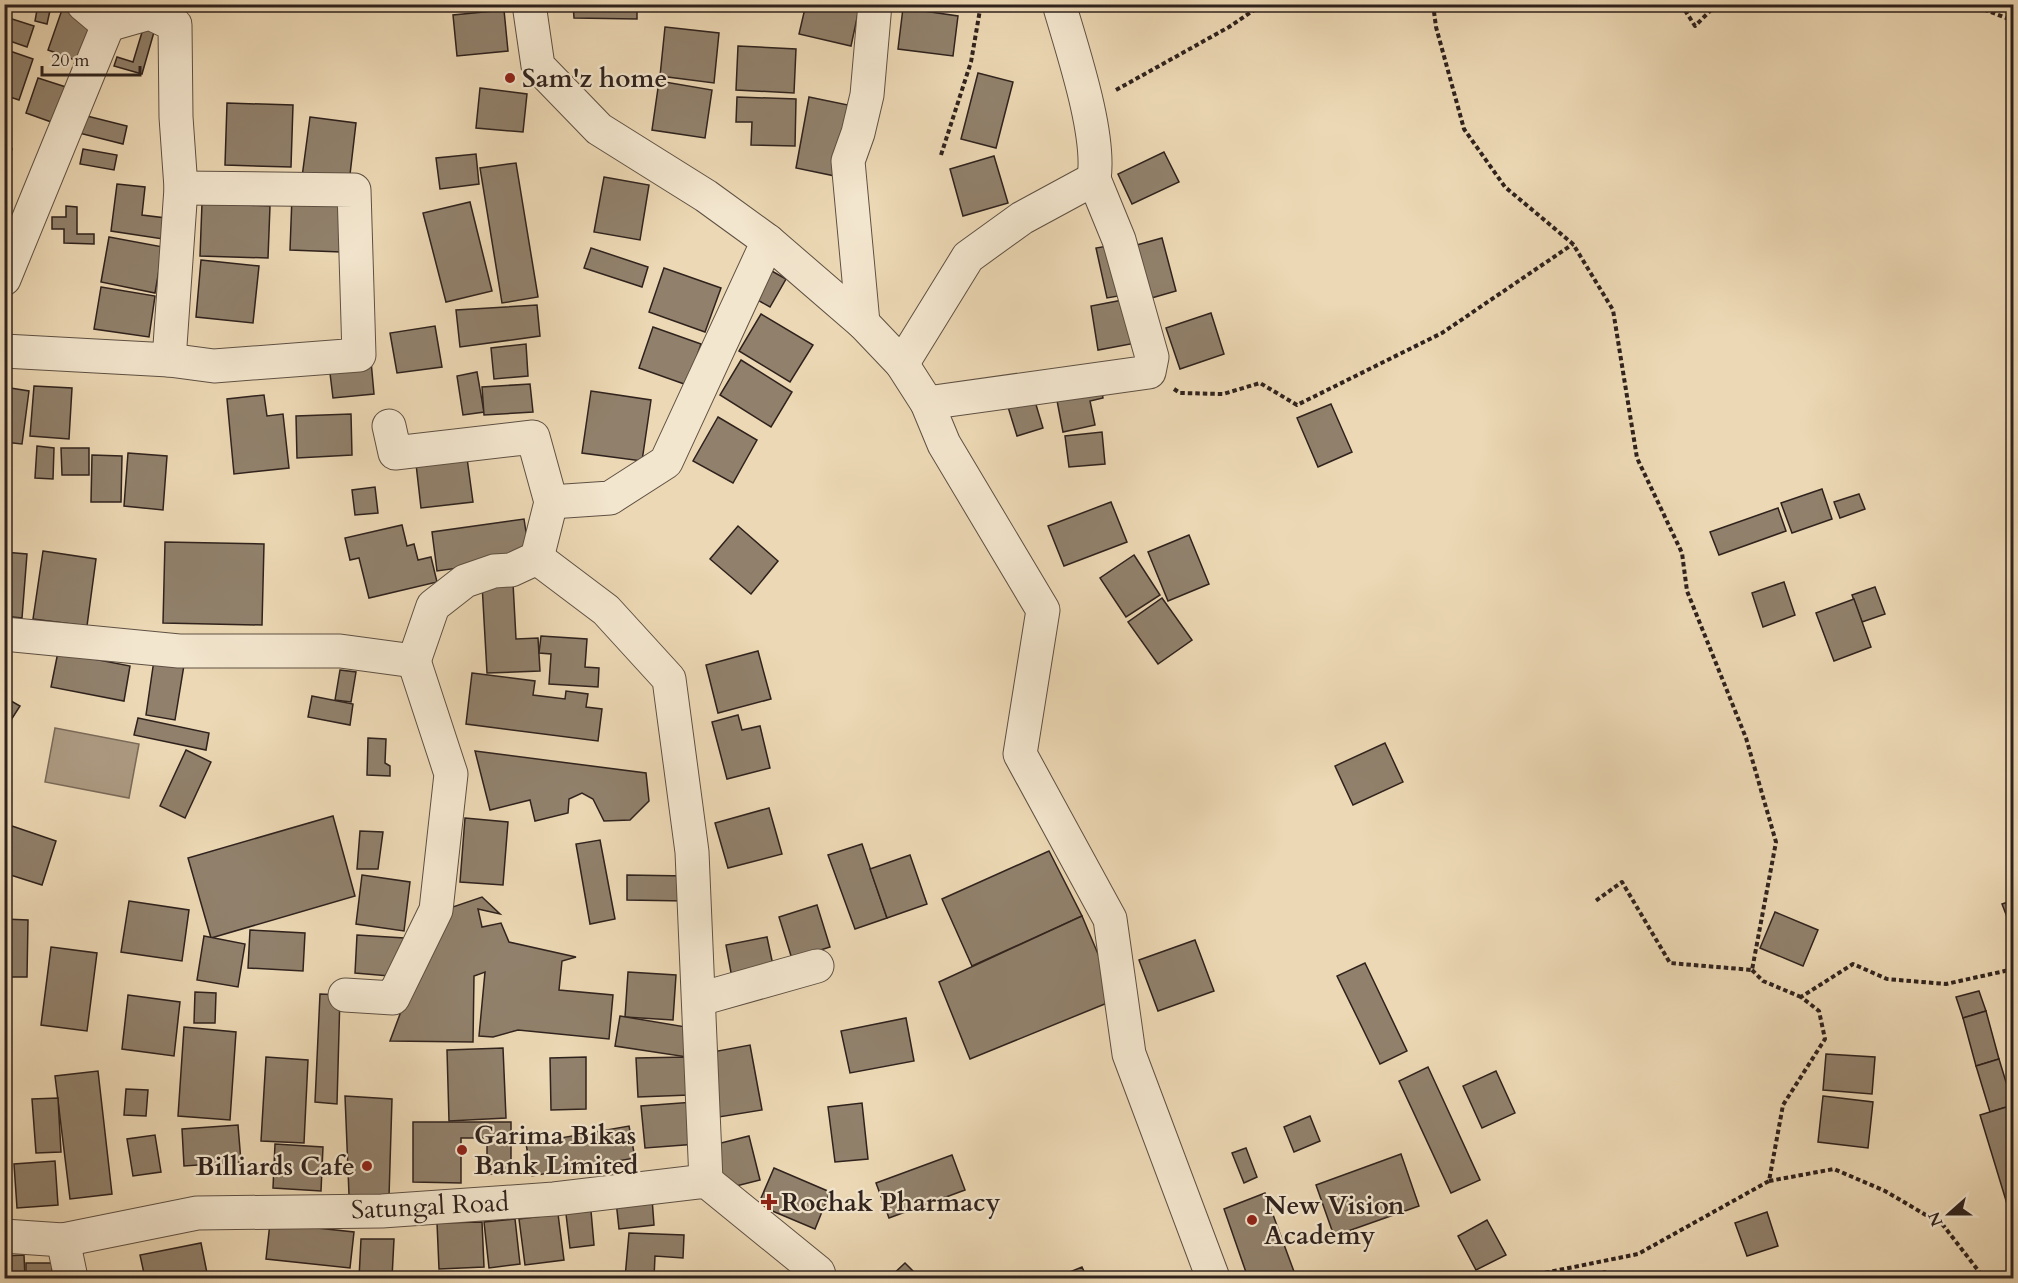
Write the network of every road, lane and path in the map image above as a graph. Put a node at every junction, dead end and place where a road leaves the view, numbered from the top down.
1 (83, 4) edge
2 (529, 4) edge
3 (875, 4) edge
4 (981, 4) edge
5 (1059, 4) edge
6 (1263, 4) edge
7 (1433, 4) edge
8 (1681, 4) edge
9 (1717, 4) edge
10 (1970, 4) edge
11 (2013, 21) edge
12 (108, 25) junction
13 (1087, 106) junction
14 (941, 155) dead end
15 (1094, 179) junction
16 (181, 188) junction
17 (768, 241) junction
18 (1573, 244) junction
19 (4, 279) edge
20 (863, 323) junction
21 (4, 351) edge
22 (168, 360) junction
23 (902, 364) junction
24 (1149, 372) junction
25 (927, 403) junction
26 (389, 426) dead end
27 (551, 502) junction
28 (537, 558) junction
29 (4, 634) edge
30 (414, 661) junction
31 (1594, 902) dead end
32 (817, 966) dead end
33 (2013, 969) edge
34 (1752, 970) junction
35 (345, 995) dead end
36 (1801, 997) junction
37 (699, 999) junction
38 (706, 1181) junction
39 (1769, 1181) junction
40 (4, 1236) edge
41 (63, 1240) junction
42 (71, 1278) edge
43 (820, 1278) edge
44 (1213, 1278) edge
45 (1540, 1278) edge
46 (1984, 1278) edge

1 - 12 street
2 - 17 street
3 - 20 street
4 - 14 path
5 - 13 street
6 - 13 path
7 - 18 path
8 - 9 path
10 - 11 path
12 - 16 street
12 - 19 street
13 - 15 street
15 - 23 street
15 - 24 street
16 - 22 street
16 - 22 street
17 - 20 street
17 - 27 street
18 - 24 path
18 - 34 path
20 - 23 street
21 - 22 street
23 - 25 street
24 - 25 street
25 - 44 street
26 - 27 street
27 - 28 street
28 - 30 street
28 - 37 street
29 - 30 street
30 - 35 street
31 - 34 path
32 - 37 street
33 - 36 path
34 - 36 path
36 - 39 path
37 - 38 street
38 - 41 street, Satungal Road
38 - 43 street
39 - 45 path
39 - 46 path
40 - 41 street, Satungal Road
41 - 42 street

